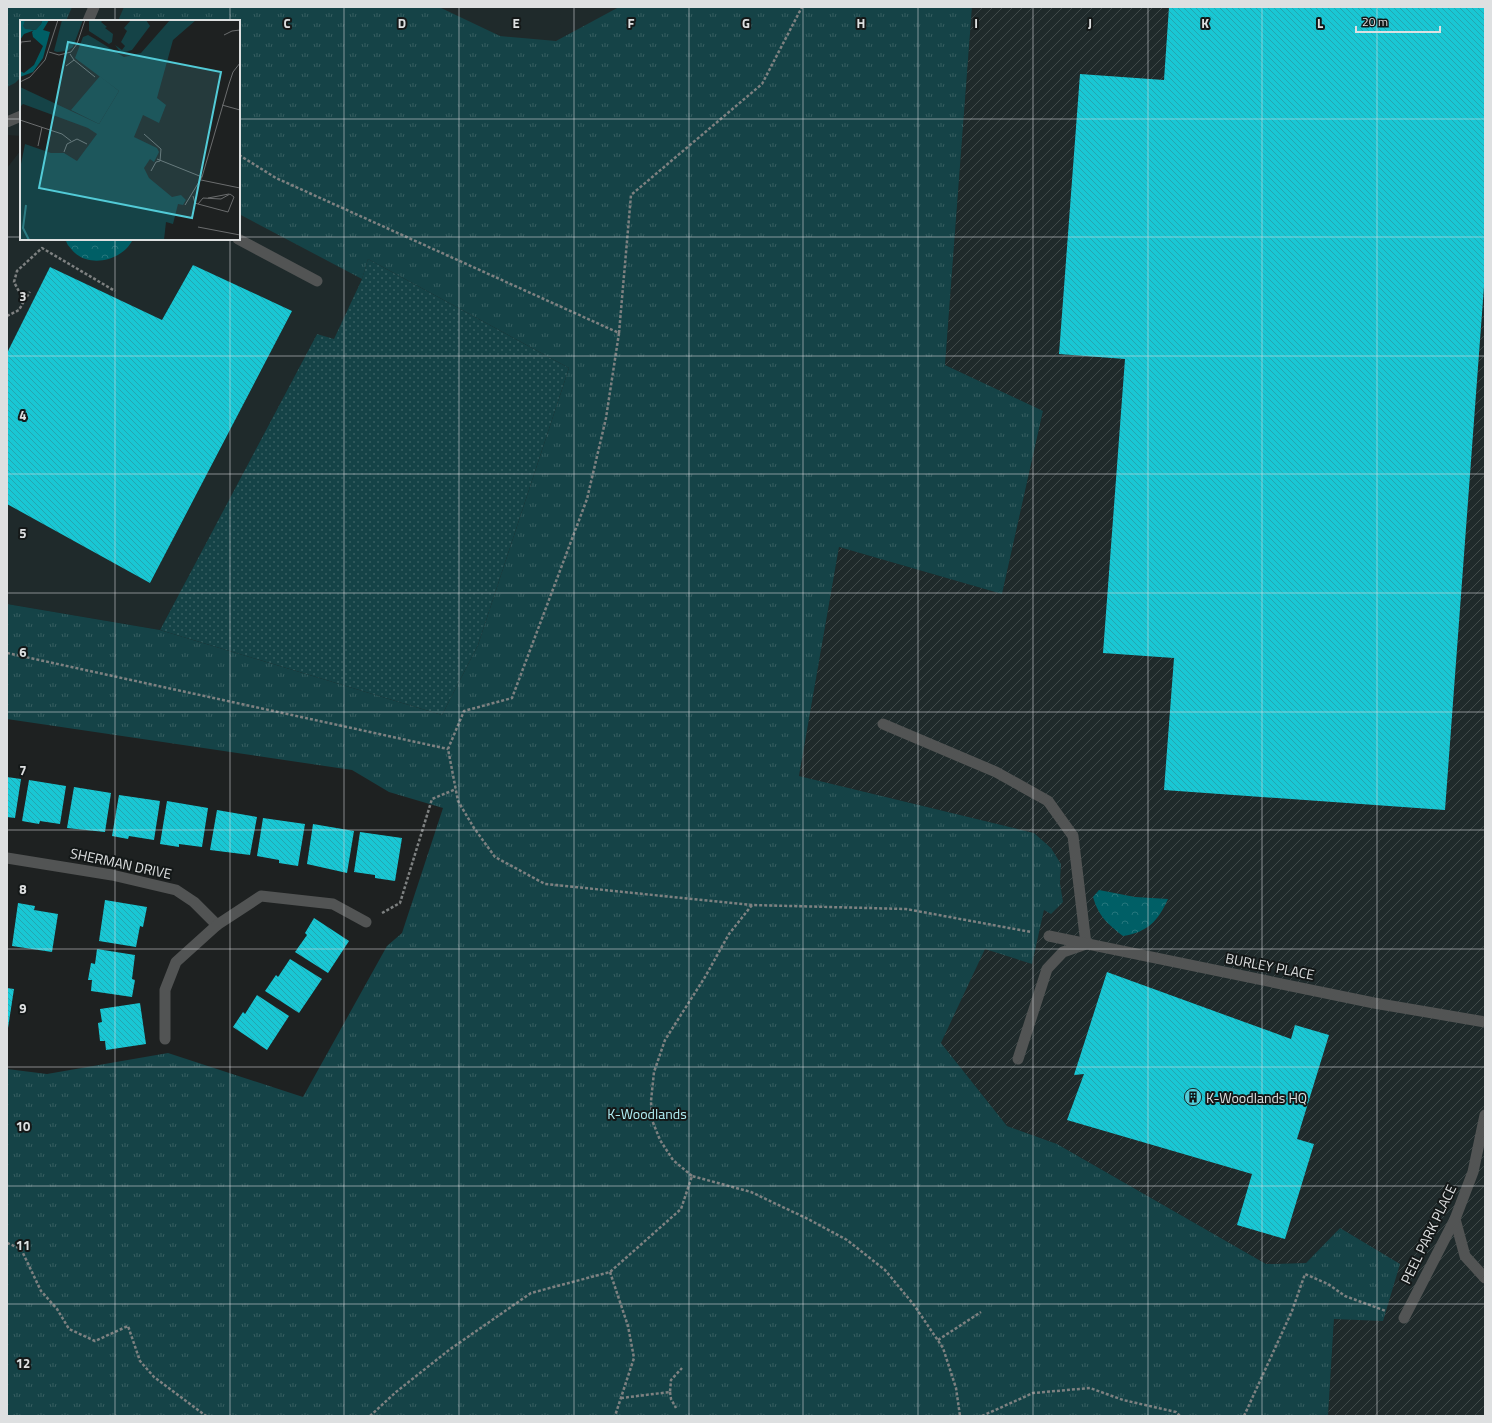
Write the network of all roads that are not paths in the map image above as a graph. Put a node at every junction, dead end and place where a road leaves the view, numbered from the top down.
1 (94, 7) edge
2 (88, 20) edge
3 (20, 116) edge
4 (7, 122) edge
5 (240, 240) edge
6 (317, 281) dead end
7 (884, 724) dead end
8 (7, 858) edge
9 (366, 922) road end
10 (217, 925) junction
11 (1049, 936) road end
12 (1086, 944) junction
13 (1485, 1022) edge
14 (165, 1039) dead end
15 (1018, 1059) dead end
16 (1485, 1115) edge
17 (1455, 1219) junction
18 (1485, 1278) edge
19 (1404, 1318) road end

1 - 2 street
3 - 4 street
5 - 6 street
7 - 12 street
8 - 10 street, SHERMAN DRIVE
9 - 10 street
10 - 14 street
11 - 12 street, BURLEY PLACE
12 - 13 street, BURLEY PLACE
12 - 15 street
16 - 17 street, PEEL PARK PLACE
17 - 18 street
17 - 19 street, PEEL PARK PLACE

